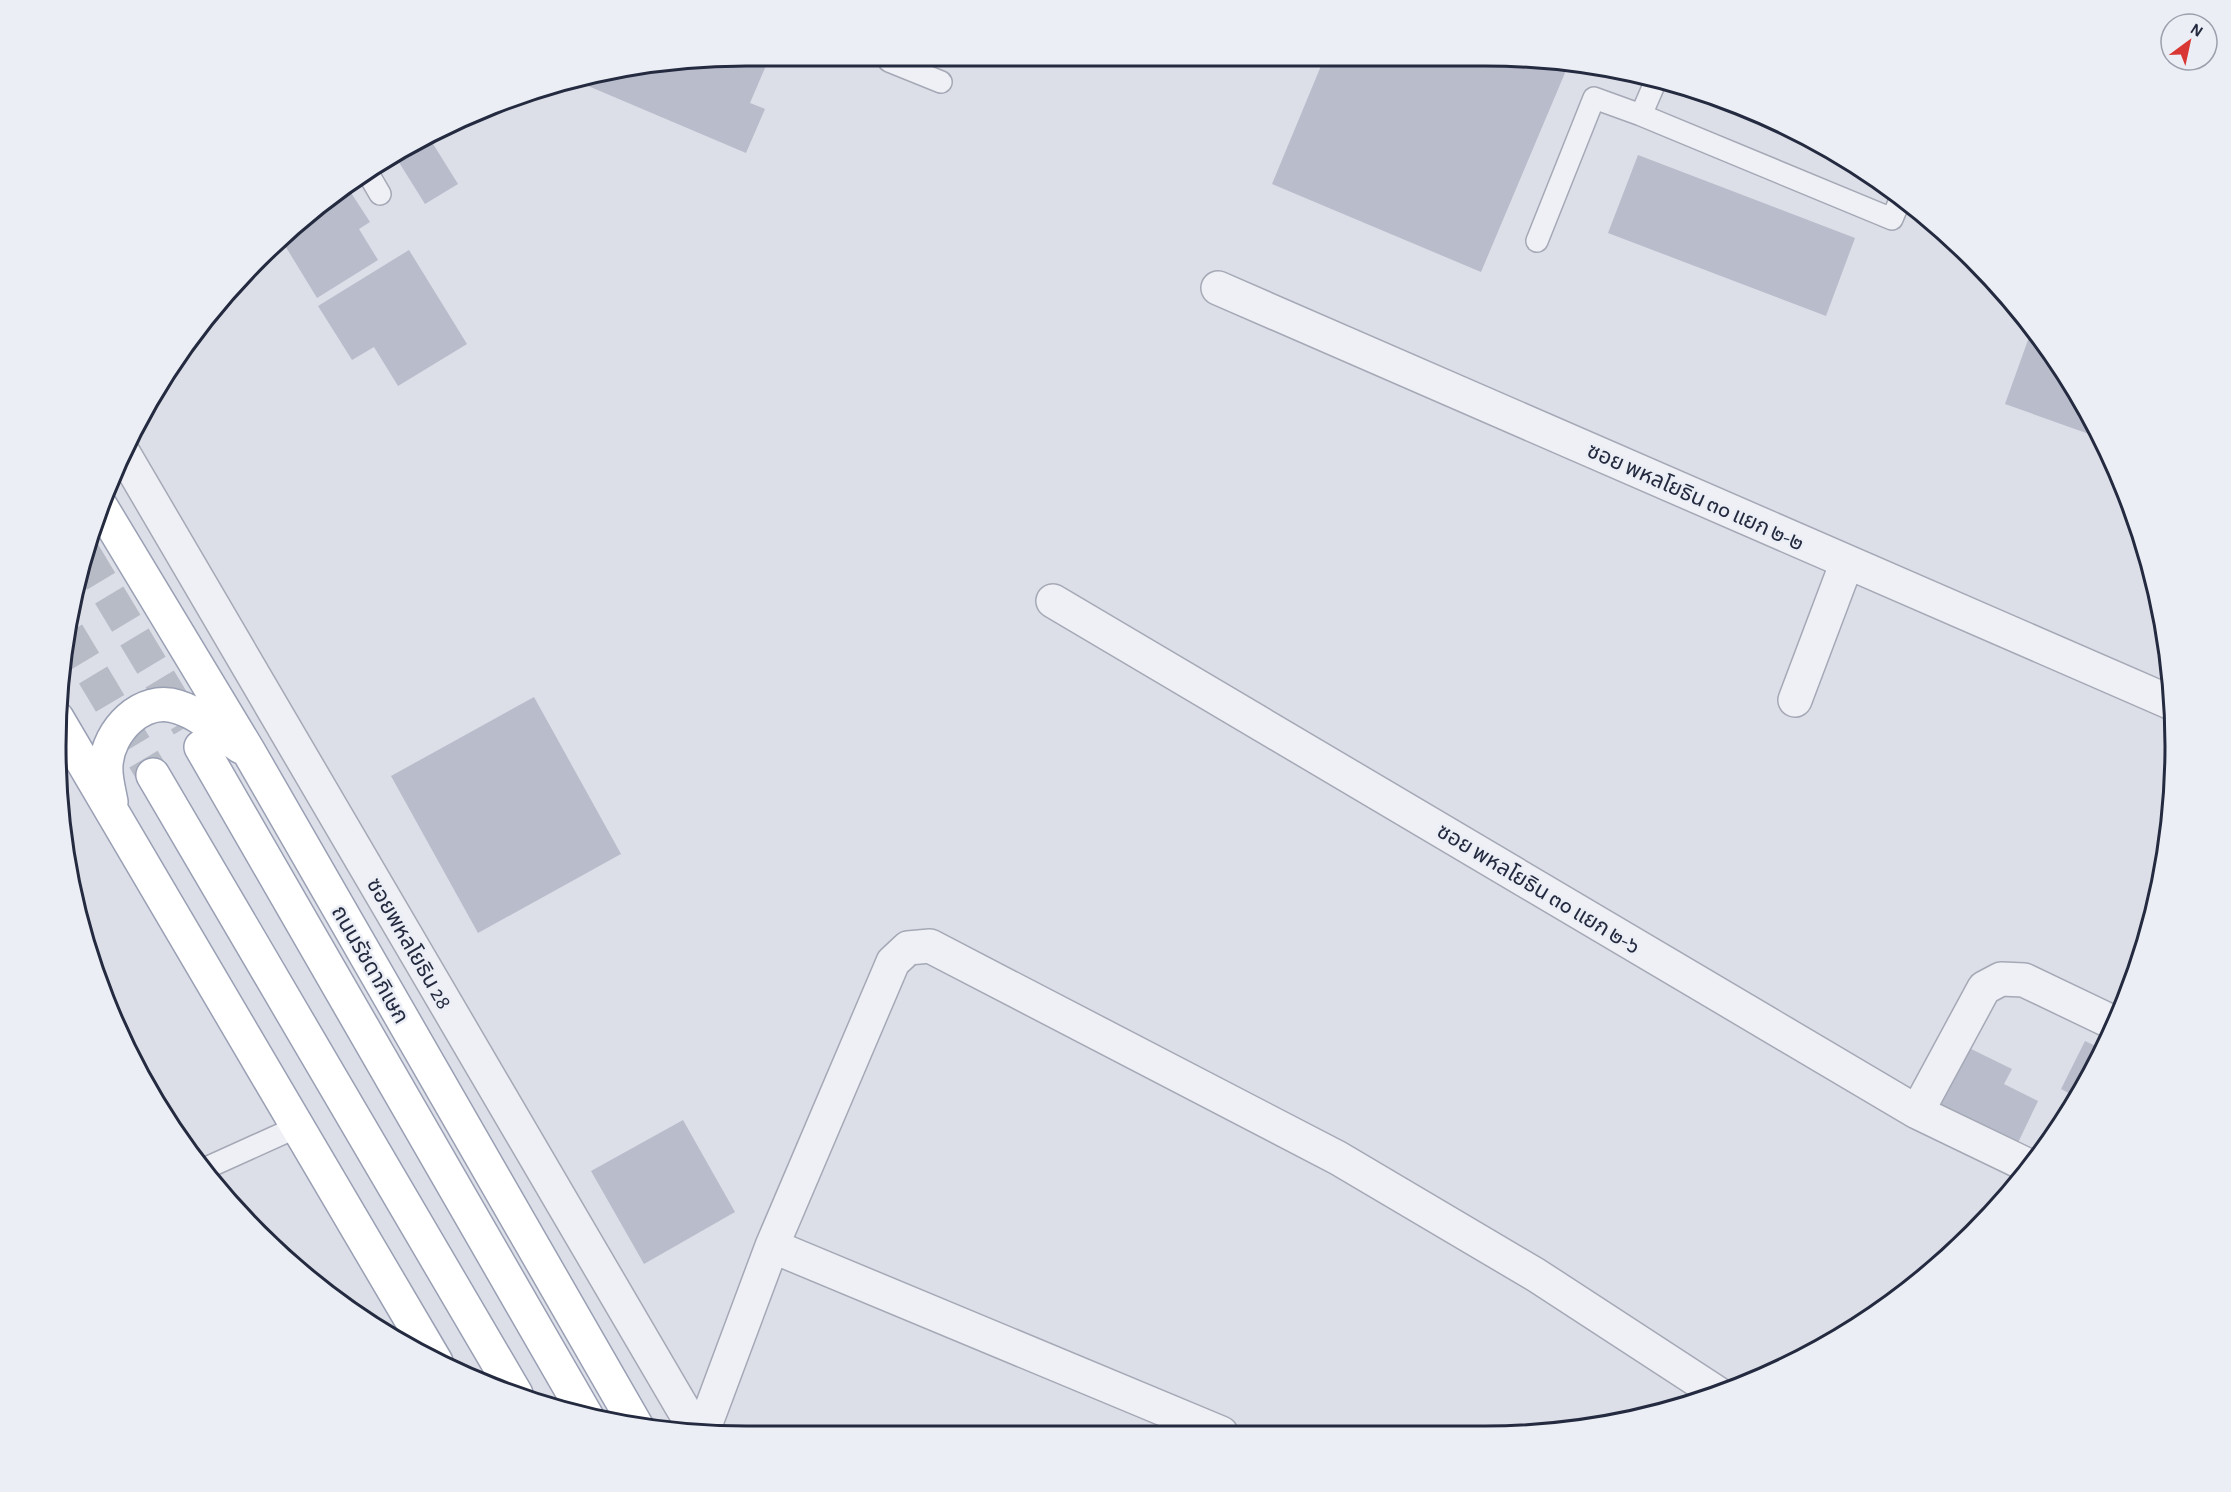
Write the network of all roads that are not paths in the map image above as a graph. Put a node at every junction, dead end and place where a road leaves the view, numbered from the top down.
1 (899, 66) edge
2 (941, 82) dead end
3 (1653, 87) edge
4 (1641, 115) junction
5 (371, 179) edge
6 (380, 194) dead end
7 (1898, 206) edge
8 (1537, 242) dead end
9 (1218, 288) dead end
10 (129, 462) edge
11 (106, 516) edge
12 (1848, 562) junction
13 (1053, 601) dead end
14 (1795, 700) dead end
15 (2164, 700) edge
16 (66, 734) edge
17 (201, 747) tunnel mouth
18 (249, 752) junction
19 (153, 775) tunnel mouth
20 (112, 813) junction
21 (2107, 1020) edge
22 (1917, 1112) junction
23 (297, 1127) junction
24 (2022, 1163) edge
25 (212, 1166) edge
26 (772, 1246) junction
27 (427, 1346) edge
28 (510, 1383) edge
29 (1710, 1388) edge
30 (580, 1405) edge
31 (631, 1416) edge
32 (692, 1424) edge
33 (705, 1425) edge
34 (1204, 1426) edge

1 - 2 lane
3 - 4 lane
4 - 7 lane
4 - 8 lane
5 - 6 lane
9 - 12 street, ซอย พหลโยธิน ๓๐ แยก ๒-๒
10 - 32 street, ซอยพหลโยธิน 28
11 - 18 main road, ถนนรัชดาภิเษก
12 - 14 street
12 - 15 street, ซอย พหลโยธิน ๓๐ แยก ๒-๒
13 - 22 street, ซอย พหลโยธิน ๓๐ แยก ๒-๖
16 - 20 main road
17 - 30 main road, ถนนรัชดาภิเษก
18 - 20 main road
18 - 31 main road, ถนนรัชดาภิเษก
19 - 28 main road
20 - 23 main road
21 - 22 street
22 - 24 street, ซอย พหลโยธิน ๓๐ แยก ๒-๖
23 - 25 lane
23 - 27 main road
26 - 29 street
26 - 33 street
26 - 34 street

